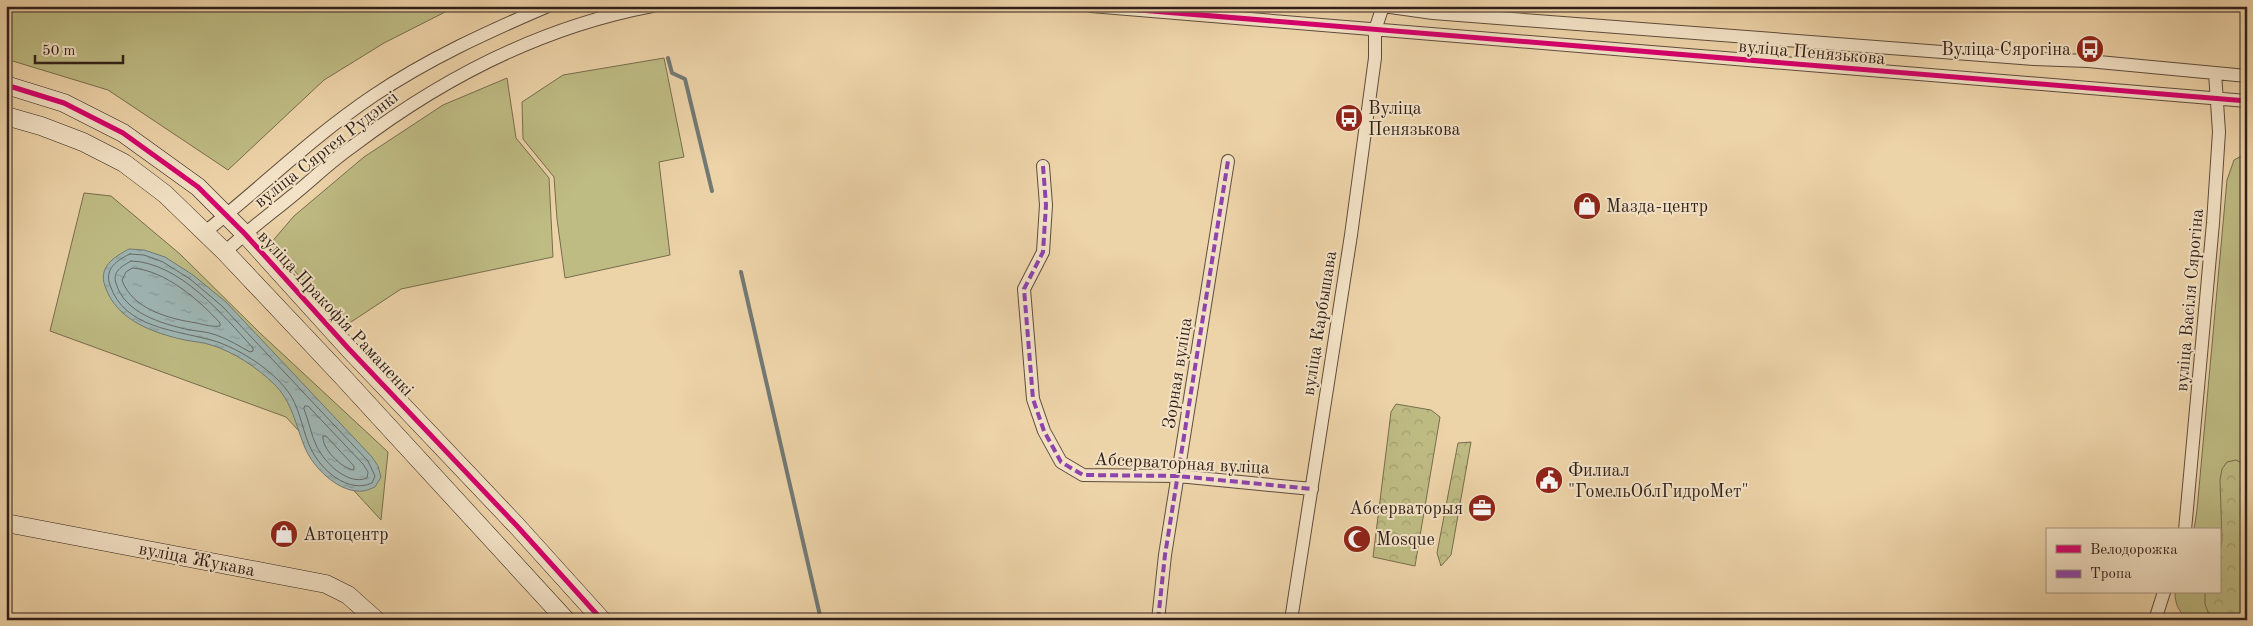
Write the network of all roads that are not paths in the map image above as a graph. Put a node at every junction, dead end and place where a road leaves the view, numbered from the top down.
1 (548, 6) edge
2 (652, 6) edge
3 (1091, 6) edge
4 (1383, 6) edge
5 (1375, 30) junction
6 (2215, 73) junction
7 (2247, 76) edge
8 (6, 85) edge
9 (2215, 98) junction
10 (2247, 101) edge
11 (6, 116) edge
12 (1228, 161) dead end
13 (1043, 166) dead end
14 (226, 215) junction
15 (205, 232) junction
16 (245, 234) junction
17 (225, 252) junction
18 (1178, 476) junction
19 (1312, 489) junction
20 (6, 523) edge
21 (517, 526) junction
22 (2185, 528) edge
23 (498, 545) junction
24 (2163, 594) edge
25 (376, 620) edge
26 (566, 620) edge
27 (602, 620) edge
28 (1158, 620) edge
29 (1291, 620) edge
30 (2155, 620) edge

1 - 14 street, вуліца Сяргея Рудэнкі
2 - 16 street, вуліца Сяргея Рудэнкі
3 - 5 street
4 - 5 street, вуліца Карбышава
4 - 6 street, вуліца Пенязькова
5 - 9 street, вуліца Пенязькова
5 - 19 street, вуліца Карбышава
6 - 7 street, вуліца Пенязькова
6 - 9 street, вуліца Васіля Сярогіна
8 - 14 street, вуліца Пракофія Раманенкі
9 - 10 street, вуліца Пенязькова
9 - 22 street, вуліца Васіля Сярогіна
11 - 15 street
12 - 18 street, Зорная вуліца
13 - 18 street, Абсерваторная вуліца
14 - 15 street, вуліца Сяргея Рудэнкі
14 - 16 street, вуліца Пракофія Раманенкі
15 - 17 street
16 - 17 street, вуліца Сяргея Рудэнкі
16 - 21 street, вуліца Пракофія Раманенкі
17 - 23 street
18 - 19 street, Абсерваторная вуліца
18 - 28 street, Зорная вуліца
19 - 29 street, вуліца Карбышава
20 - 25 street, вуліца Жукава
21 - 23 street
21 - 27 street, вуліца Пракофія Раманенкі
23 - 26 street
24 - 30 street

